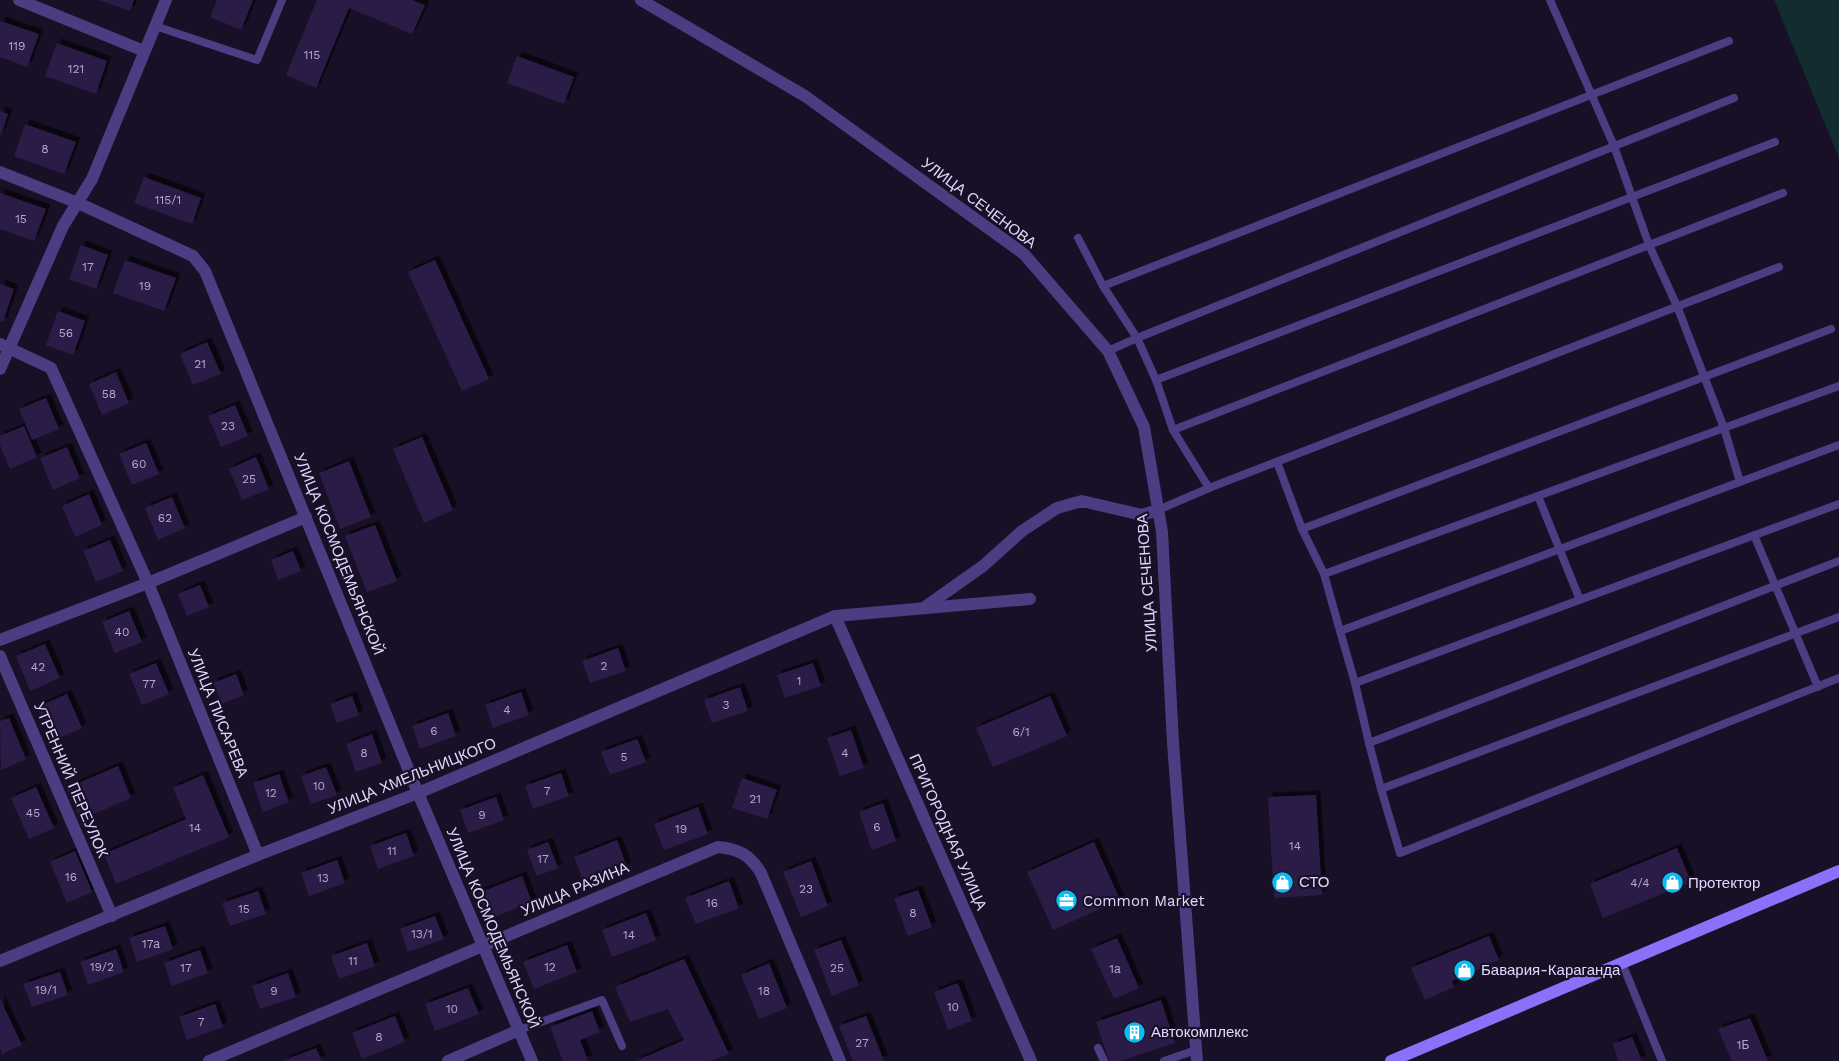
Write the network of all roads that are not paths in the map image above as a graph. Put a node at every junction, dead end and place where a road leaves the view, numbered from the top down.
1 (19, 0) edge
2 (166, 0) edge
3 (282, 0) edge
4 (641, 0) edge
5 (1550, 0) edge
6 (155, 26) junction
7 (1729, 41) dead end
8 (144, 51) junction
9 (1591, 95) junction
10 (1734, 98) dead end
11 (1775, 142) dead end
12 (1614, 146) junction
13 (0, 172) edge
14 (1783, 193) dead end
15 (1632, 197) junction
16 (78, 203) junction
17 (1078, 238) dead end
18 (1650, 245) junction
19 (1779, 267) dead end
20 (1104, 286) junction
21 (1677, 306) junction
22 (1831, 329) dead end
23 (1137, 338) junction
24 (4, 346) edge
25 (1108, 351) junction
26 (0, 369) edge
27 (1704, 377) junction
28 (1156, 380) junction
29 (1839, 386) edge
30 (1724, 428) junction
31 (1173, 430) junction
32 (1839, 445) edge
33 (1277, 462) junction
34 (1740, 482) junction
35 (1209, 488) junction
36 (1538, 496) junction
37 (1839, 504) edge
38 (1158, 510) junction
39 (306, 517) junction
40 (1302, 529) junction
41 (1754, 535) junction
42 (1561, 548) junction
43 (1839, 561) edge
44 (1324, 574) junction
45 (148, 583) junction
46 (1775, 586) junction
47 (1030, 599) dead end
48 (1580, 600) junction
49 (920, 609) junction
50 (835, 616) junction
51 (1839, 617) edge
52 (1340, 631) junction
53 (1796, 633) junction
54 (0, 640) edge
55 (0, 656) edge
56 (1839, 678) edge
57 (1355, 684) junction
58 (1818, 687) junction
59 (1369, 743) junction
60 (1381, 789) junction
61 (418, 793) junction
62 (258, 855) junction
63 (1839, 871) edge
64 (112, 916) junction
65 (482, 945) junction
66 (0, 961) edge
67 (1622, 963) junction
68 (519, 1030) junction
69 (622, 1046) dead end
70 (1098, 1048) dead end
71 (1196, 1055) edge
72 (1409, 1058) edge
73 (208, 1061) edge
74 (448, 1061) edge
75 (532, 1061) edge
76 (840, 1061) edge
77 (1031, 1061) edge
78 (1104, 1061) edge
79 (1164, 1061) edge
80 (1187, 1061) edge
81 (1391, 1061) edge
82 (1662, 1061) edge

1 - 8 street
2 - 6 street
3 - 6 lane
4 - 25 street, УЛИЦА СЕЧЕНОВА
5 - 9 lane
6 - 8 street
7 - 9 lane
8 - 16 street
9 - 12 lane
9 - 20 lane
10 - 12 lane
11 - 15 lane
12 - 15 lane
12 - 23 lane
13 - 16 street, УЛИЦА КОСМОДЕМЬЯНСКОЙ
14 - 18 lane
15 - 18 lane
15 - 28 lane
16 - 24 street
16 - 39 street, УЛИЦА КОСМОДЕМЬЯНСКОЙ
17 - 20 lane
18 - 21 lane
18 - 31 lane
19 - 21 lane
20 - 23 lane
21 - 27 lane
21 - 33 lane
22 - 27 lane
23 - 25 lane
23 - 28 lane
24 - 26 street
24 - 45 street, УЛИЦА ПИСАРЕВА
25 - 38 street, УЛИЦА СЕЧЕНОВА
27 - 30 lane
27 - 40 lane
28 - 31 lane
29 - 30 lane
30 - 34 lane
30 - 36 lane
31 - 35 lane
32 - 34 lane
33 - 35 lane
33 - 40 lane
34 - 42 lane
35 - 38 lane
36 - 42 lane
36 - 44 lane
37 - 41 lane
38 - 49 street
38 - 71 street, УЛИЦА СЕЧЕНОВА
39 - 45 street
39 - 61 street, УЛИЦА КОСМОДЕМЬЯНСКОЙ
40 - 44 lane
41 - 46 lane
41 - 48 lane
42 - 48 lane
42 - 52 lane
43 - 46 lane
44 - 52 lane
45 - 54 street
45 - 62 street, УЛИЦА ПИСАРЕВА
46 - 53 lane
46 - 59 lane
47 - 49 street, УЛИЦА ХМЕЛЬНИЦКОГО
48 - 57 lane
49 - 50 street, УЛИЦА ХМЕЛЬНИЦКОГО
50 - 61 street, УЛИЦА ХМЕЛЬНИЦКОГО
50 - 77 street, ПРИГОРОДНАЯ УЛИЦА
51 - 53 lane
52 - 57 lane
53 - 58 lane
53 - 60 lane
55 - 64 street, УТРЕННИЙ ПЕРЕУЛОК
56 - 58 lane
57 - 59 lane
58 - 60 lane
59 - 60 lane
61 - 62 street, УЛИЦА ХМЕЛЬНИЦКОГО
61 - 65 street, УЛИЦА КОСМОДЕМЬЯНСКОЙ
62 - 64 street, УЛИЦА ХМЕЛЬНИЦКОГО
63 - 67 main road
64 - 66 street, УЛИЦА ХМЕЛЬНИЦКОГО
65 - 68 street, УЛИЦА КОСМОДЕМЬЯНСКОЙ
65 - 73 street, УЛИЦА РАЗИНА
65 - 76 street, УЛИЦА РАЗИНА
67 - 72 main road
67 - 82 lane
68 - 69 lane
68 - 74 street
68 - 75 street, УЛИЦА КОСМОДЕМЬЯНСКОЙ
70 - 78 lane
71 - 79 lane
71 - 80 street
72 - 81 main road

